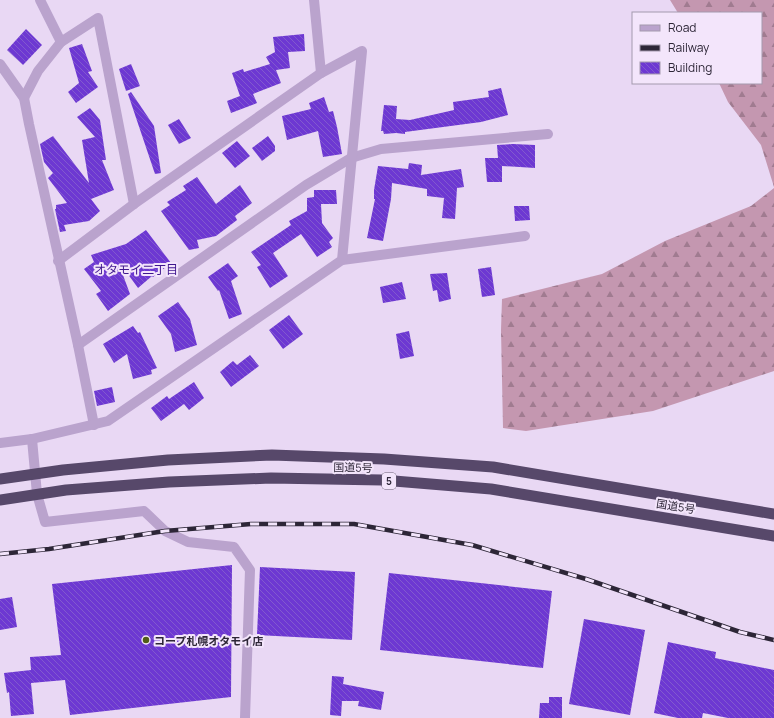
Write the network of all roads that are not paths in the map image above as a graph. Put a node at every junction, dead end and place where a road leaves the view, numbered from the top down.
1 (40, 0) edge
2 (314, 0) edge
3 (61, 42) junction
4 (0, 64) edge
5 (321, 73) junction
6 (24, 98) junction
7 (548, 134) dead end
8 (352, 158) junction
9 (134, 204) junction
10 (525, 236) dead end
11 (342, 260) junction
12 (58, 261) junction
13 (78, 346) junction
14 (94, 425) junction
15 (32, 439) junction
16 (0, 443) edge
17 (36, 475) junction
18 (0, 479) edge
19 (37, 494) junction
20 (0, 500) edge
21 (774, 514) edge
22 (774, 536) edge
23 (245, 718) edge

1 - 3 street
2 - 5 street
3 - 6 street
3 - 9 street
4 - 6 street
5 - 8 street
5 - 9 street
6 - 12 street
7 - 8 street
8 - 11 street
8 - 13 street
9 - 12 street
10 - 11 street
11 - 14 street
12 - 13 street
13 - 14 street
14 - 15 street
15 - 16 street
15 - 17 street
17 - 18 highway, 国道5号 / 5
17 - 19 street
17 - 21 highway, 国道5号 / 5
19 - 20 highway, 国道5号 / 5
19 - 22 highway, 国道5号 / 5
19 - 23 street

